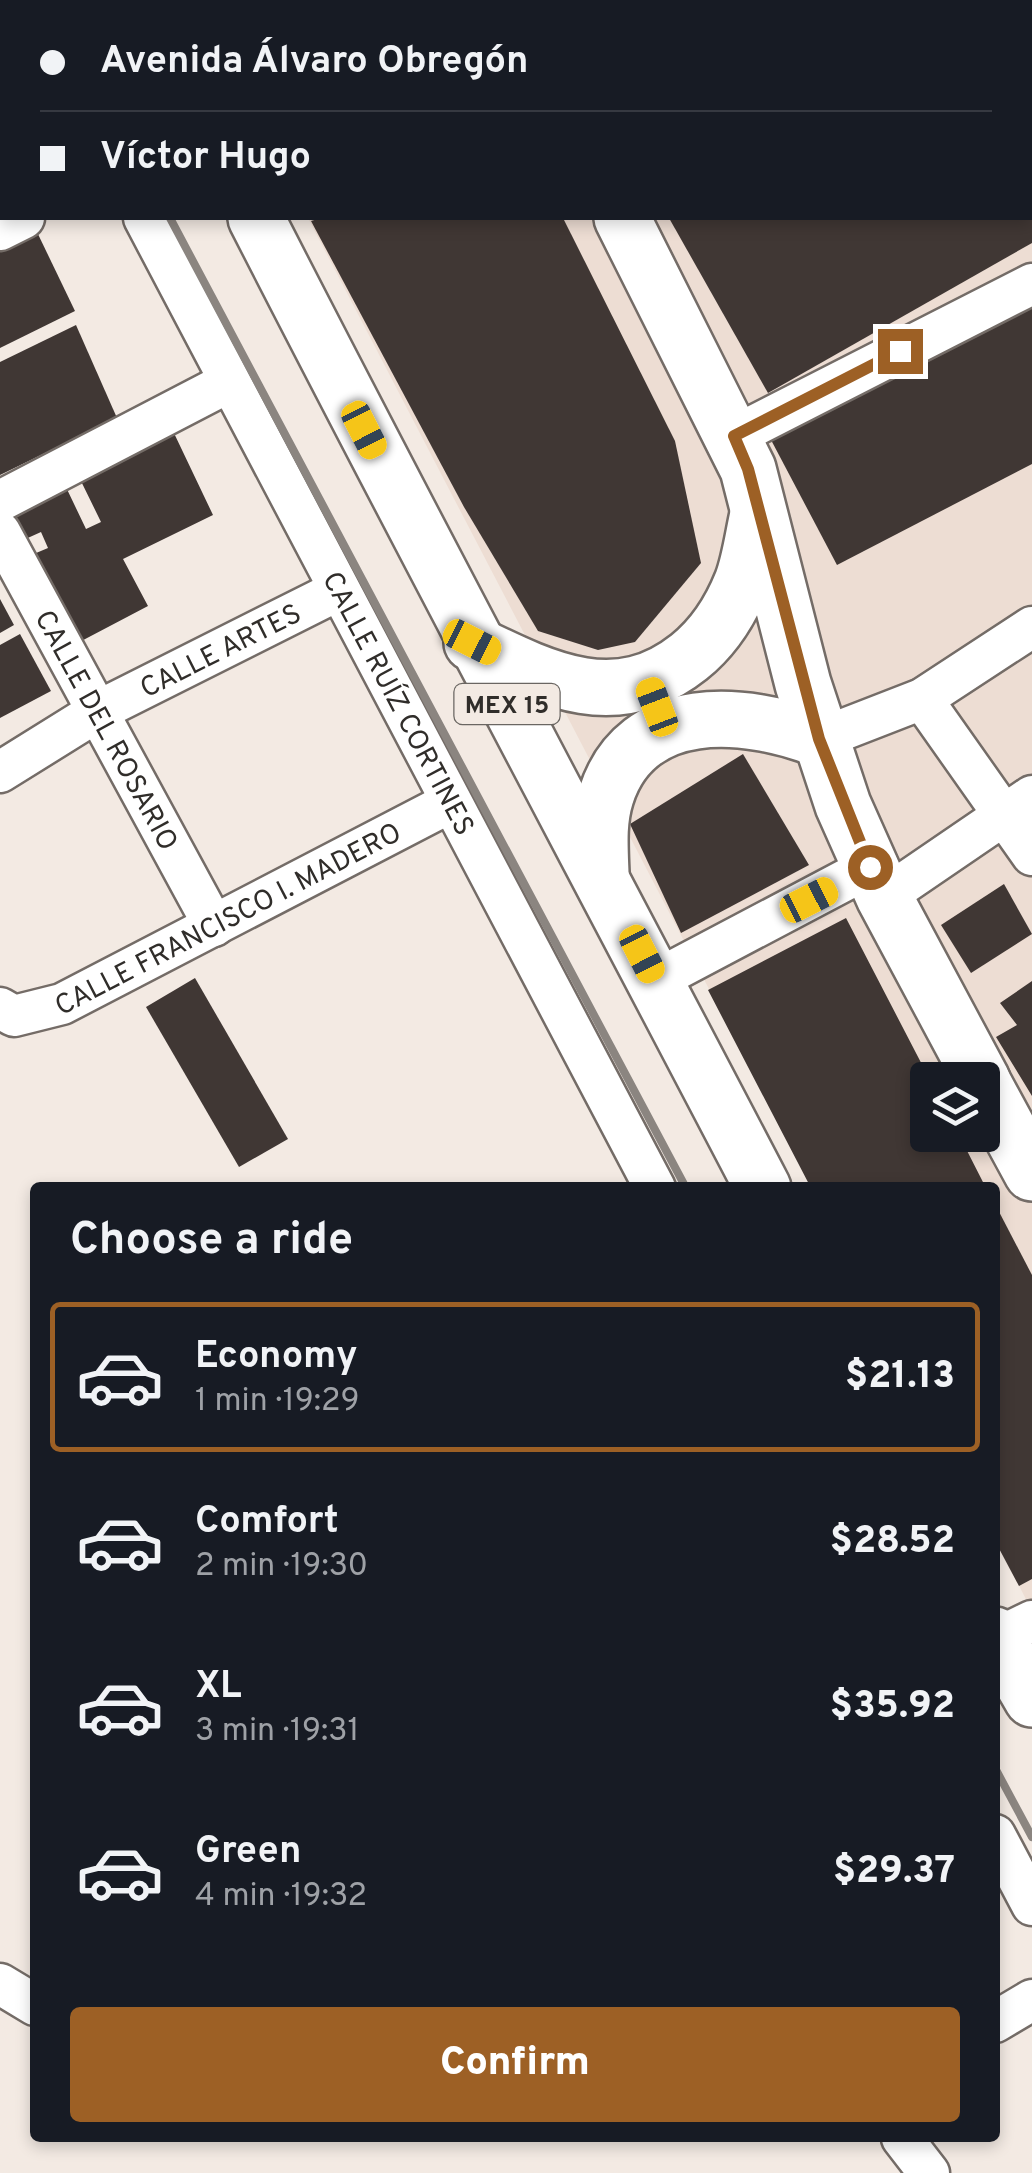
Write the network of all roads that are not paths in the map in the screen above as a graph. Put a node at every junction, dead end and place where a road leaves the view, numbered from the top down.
1 (145, 220) edge
2 (257, 220) edge
3 (623, 220) edge
4 (1032, 284) edge
5 (229, 382) junction
6 (734, 436) junction
7 (0, 501) edge
8 (759, 509) junction
9 (0, 532) edge
10 (339, 590) junction
11 (1032, 627) edge
12 (472, 642) junction
13 (922, 699) junction
14 (657, 707) junction
15 (98, 711) junction
16 (819, 739) junction
17 (0, 772) edge
18 (450, 802) junction
19 (1018, 805) edge
20 (1032, 856) edge
21 (601, 873) junction
22 (877, 882) junction
23 (214, 926) junction
24 (656, 980) junction
25 (0, 1008) edge
26 (972, 1062) edge
27 (1000, 1113) edge
28 (1032, 1173) edge
29 (652, 1182) edge
30 (759, 1182) edge
31 (1008, 1631) edge
32 (1032, 1700) edge
33 (1000, 1844) edge
34 (1032, 1905) edge
35 (0, 1984) edge
36 (1032, 2000) edge
37 (30, 2002) edge
38 (1000, 2019) edge
39 (905, 2142) edge
40 (929, 2173) edge

1 - 5 street, CALLE RUÍZ CORTINES
2 - 12 highway, MEX 15
3 - 6 highway
4 - 6 street
5 - 7 street
5 - 10 street, CALLE RUÍZ CORTINES
6 - 8 highway
8 - 14 highway
8 - 16 highway
9 - 15 street, CALLE DEL ROSARIO
10 - 15 street, CALLE ARTES
10 - 18 street, CALLE RUÍZ CORTINES
11 - 13 street
12 - 14 highway
12 - 21 highway, MEX 15
13 - 16 street
13 - 19 street
14 - 16 highway
14 - 21 highway
15 - 17 street, CALLE ARTES
15 - 23 street, CALLE DEL ROSARIO
16 - 22 highway
18 - 23 street, CALLE FRANCISCO I. MADERO
18 - 29 street, CALLE RUÍZ CORTINES
19 - 20 street
19 - 22 street
21 - 24 highway, MEX 15
22 - 24 street
22 - 26 highway
23 - 25 street, CALLE FRANCISCO I. MADERO
24 - 30 highway, MEX 15
27 - 28 highway
31 - 32 highway
33 - 34 street
35 - 37 street
36 - 38 street
39 - 40 street

